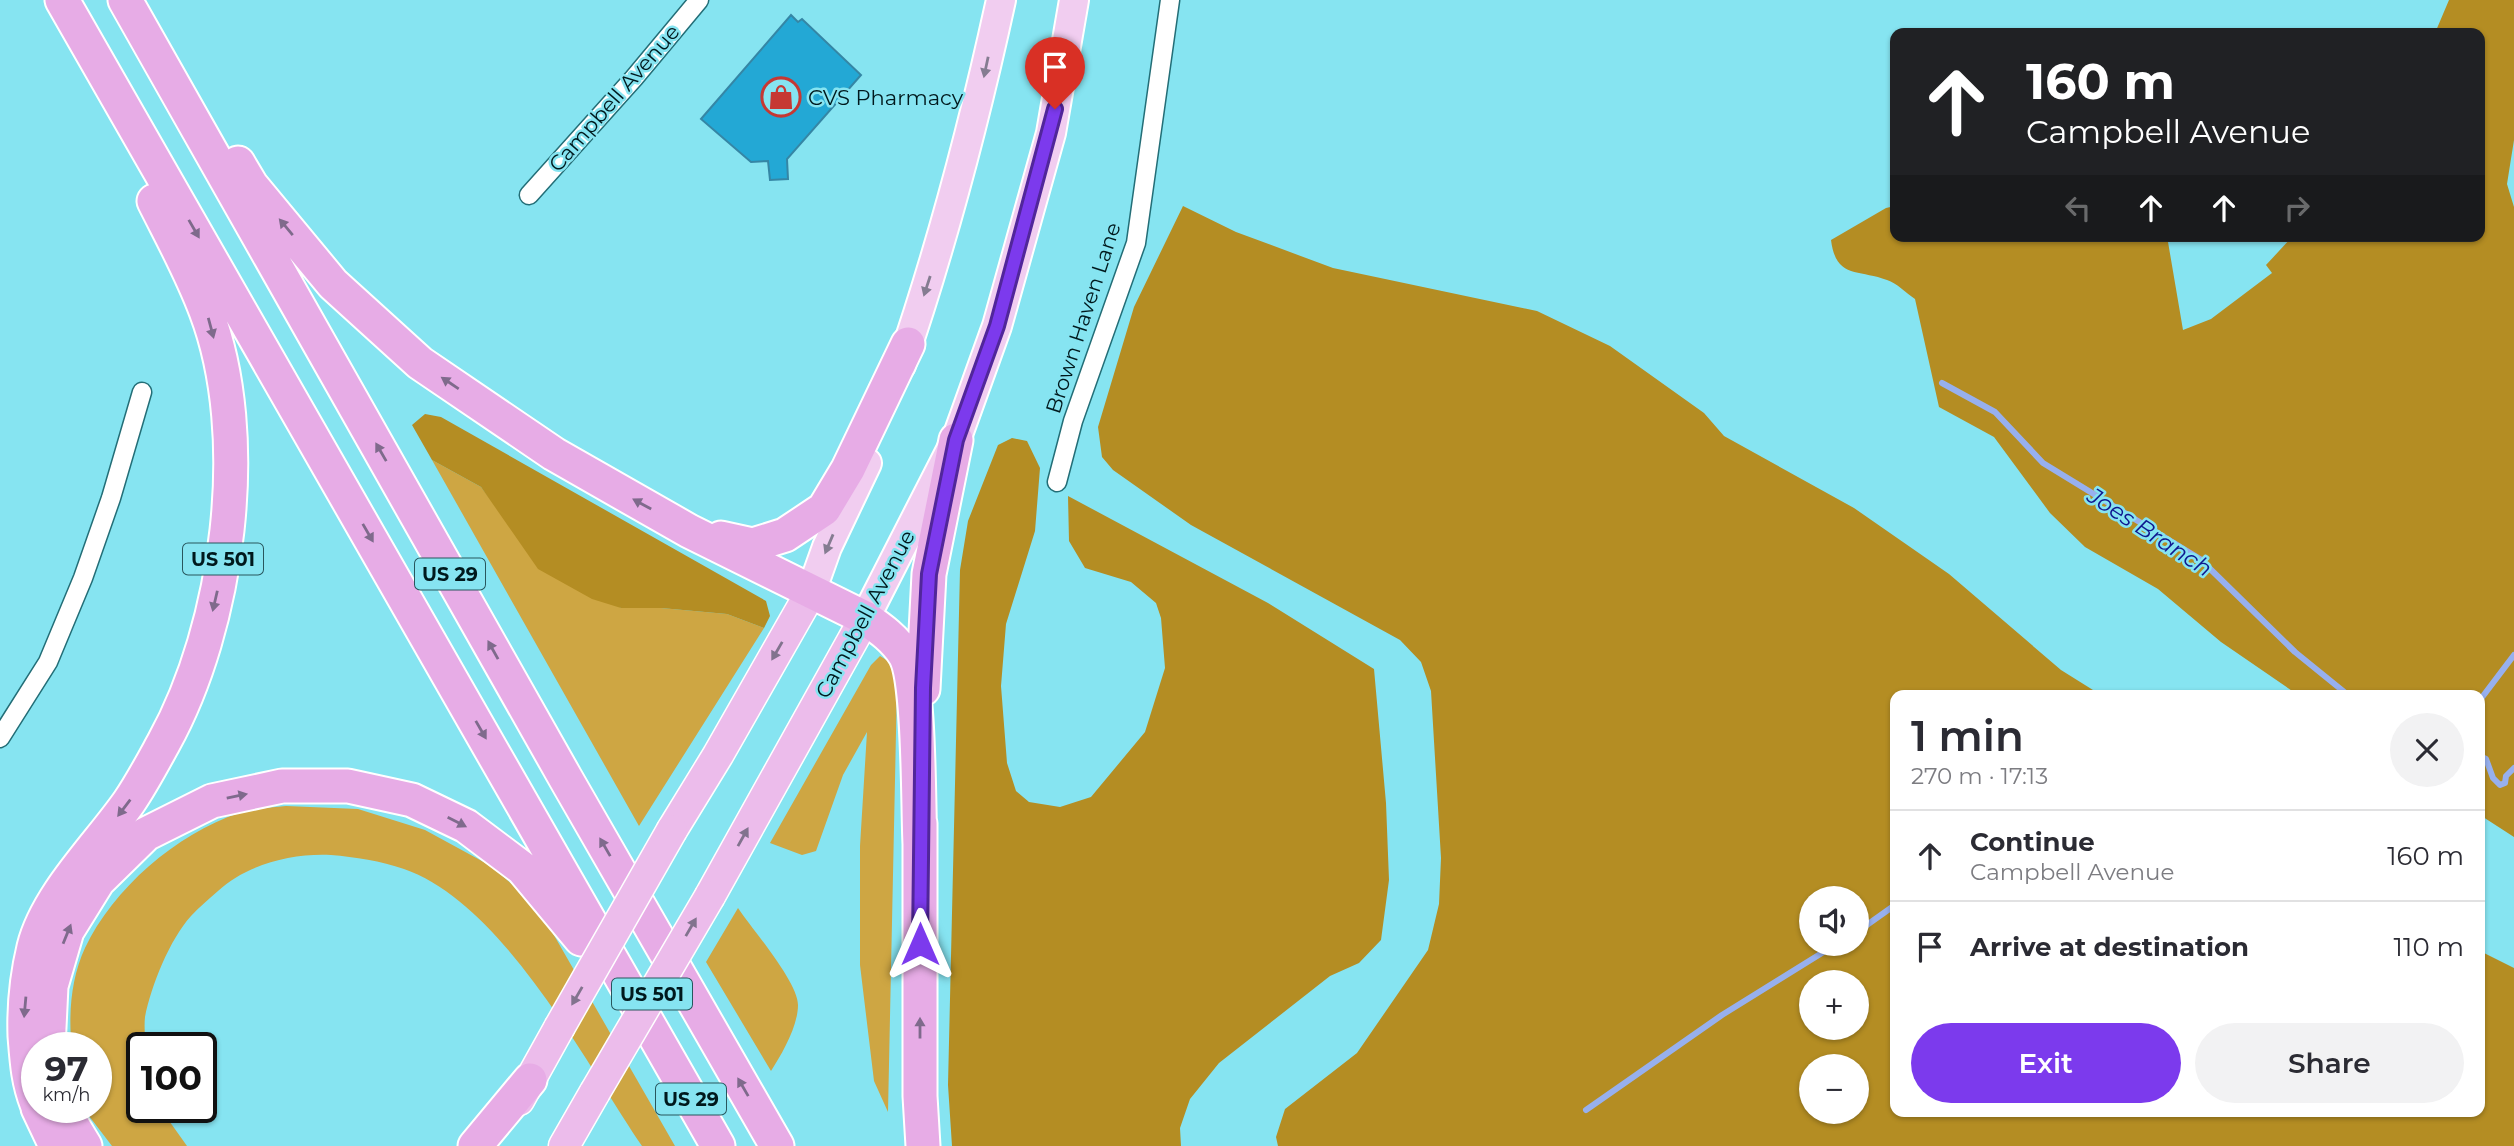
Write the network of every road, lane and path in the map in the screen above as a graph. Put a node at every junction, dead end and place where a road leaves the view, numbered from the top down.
1 (60, 0) edge
2 (125, 0) edge
3 (134, 0) edge
4 (699, 0) edge
5 (1001, 0) edge
6 (1074, 0) edge
7 (1170, 0) edge
8 (529, 195) dead end
9 (908, 344) junction
10 (142, 392) dead end
11 (956, 440) junction
12 (1057, 482) dead end
13 (689, 530) junction
14 (811, 592) junction
15 (865, 618) junction
16 (0, 738) edge
17 (920, 844) junction
18 (25, 1032) edge
19 (49, 1032) edge
20 (664, 1051) junction
21 (530, 1080) junction
22 (46, 1123) edge
23 (71, 1123) edge
24 (56, 1146) edge
25 (85, 1146) edge
26 (475, 1146) edge
27 (493, 1146) edge
28 (564, 1146) edge
29 (718, 1146) edge
30 (778, 1146) edge
31 (923, 1146) edge

1 -> 18 highway, US 501
1 -> 20 highway, US 29
30 -> 2 highway, US 29
13 -> 3 highway
4 - 8 street, Campbell Avenue
5 -> 9 main road
6 - 11 main road, Campbell Avenue
7 - 12 street, Brown Haven Lane
9 - 13 highway
9 -> 14 main road
10 - 16 street
11 - 15 main road, Campbell Avenue
11 - 17 highway
13 - 14 highway
14 - 15 highway
14 -> 21 highway, bridge
15 - 17 highway
28 -> 15 highway, Campbell Avenue / US 501, bridge
31 -> 17 highway
19 -> 20 highway
20 - 29 highway, US 29
21 - 26 highway
21 - 27 highway
22 - 24 highway, US 501
23 - 25 highway

